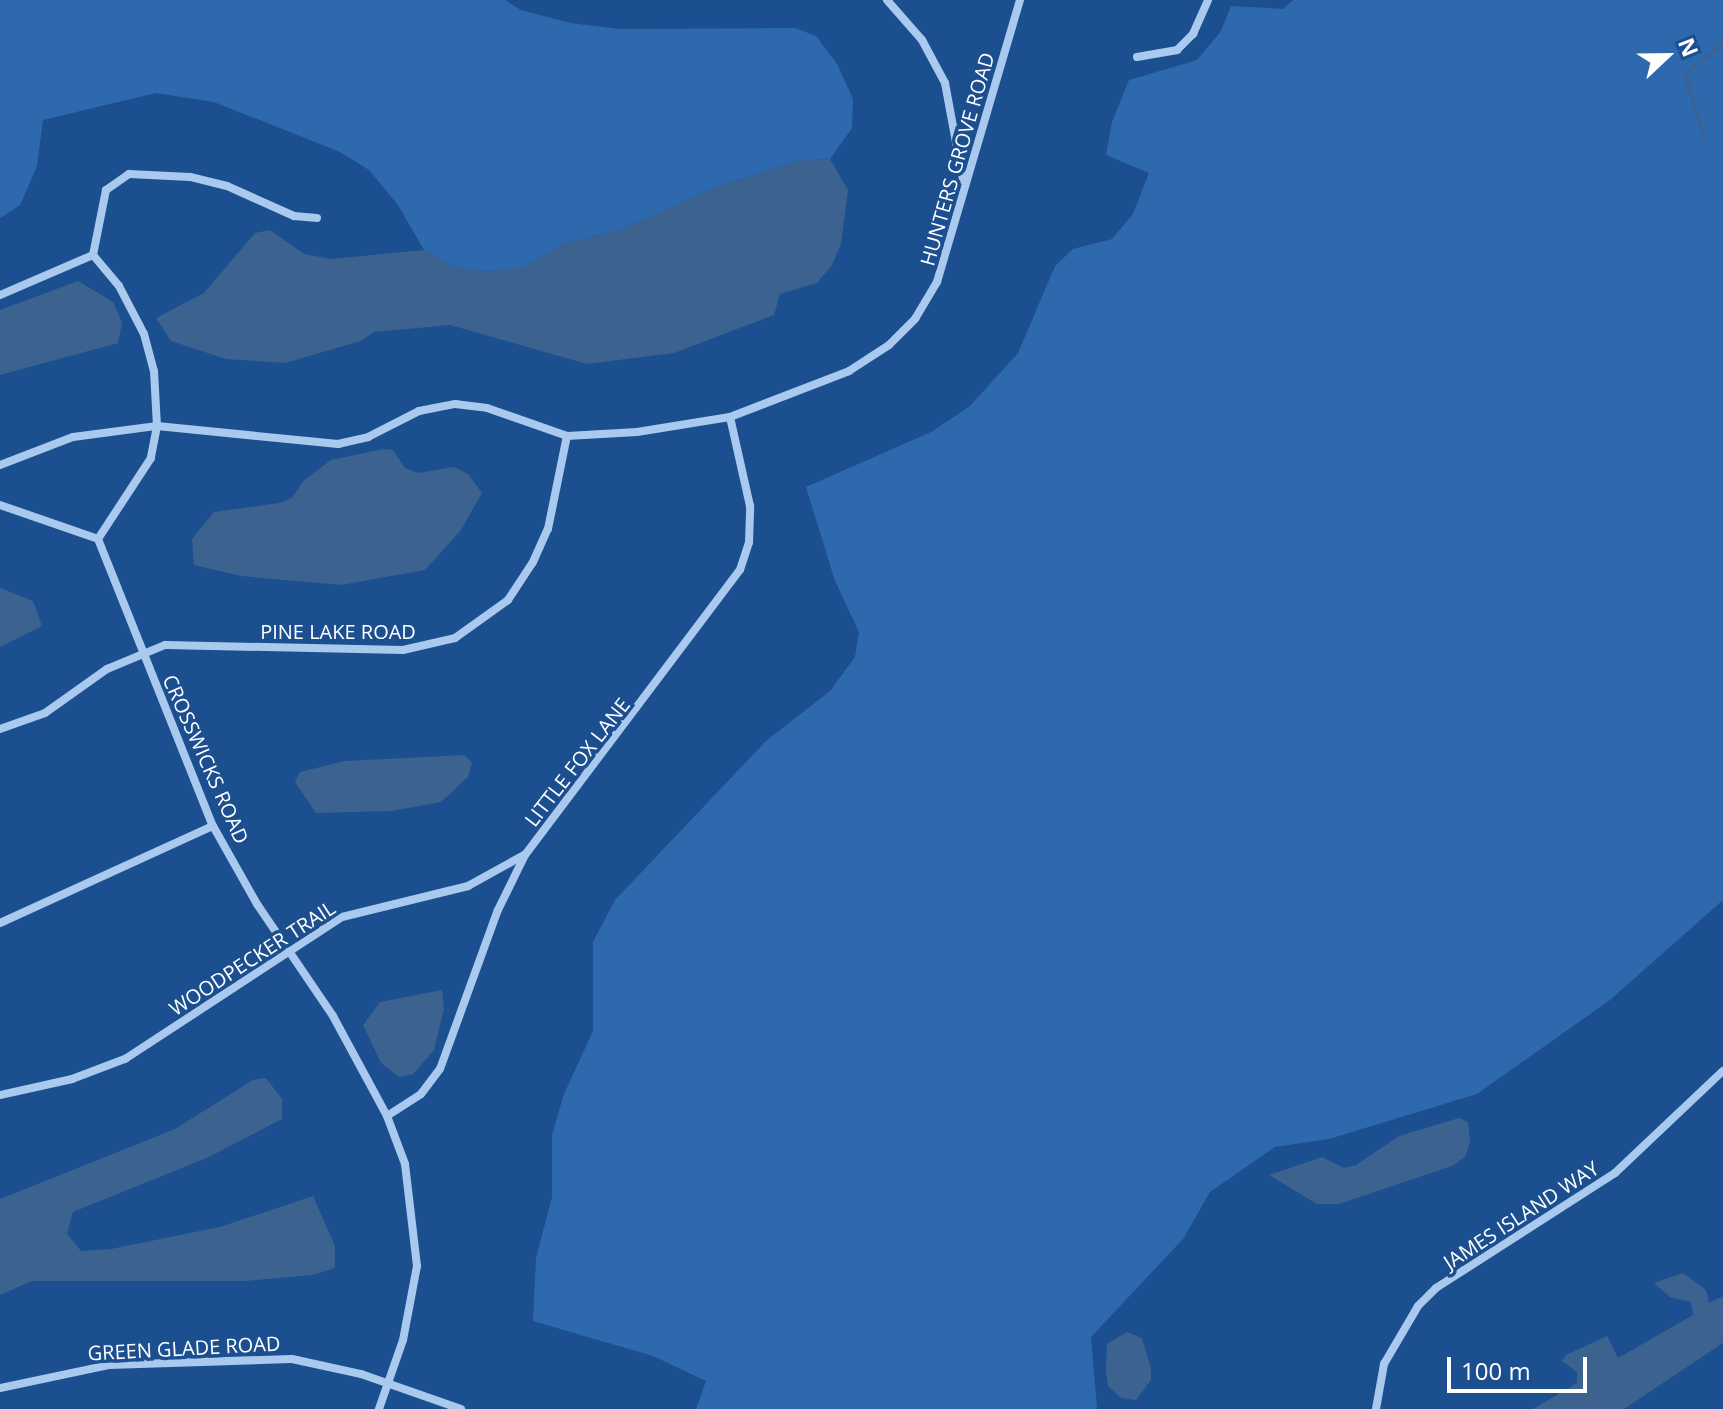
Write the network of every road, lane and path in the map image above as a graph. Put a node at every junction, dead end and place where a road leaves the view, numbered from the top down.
1 (887, 0) edge
2 (1020, 0) edge
3 (1208, 0) edge
4 (1137, 57) dead end
5 (963, 180) junction
6 (317, 218) dead end
7 (93, 255) junction
8 (0, 295) edge
9 (730, 417) junction
10 (157, 426) junction
11 (567, 436) junction
12 (0, 465) edge
13 (0, 505) edge
14 (98, 539) junction
15 (143, 653) junction
16 (0, 729) edge
17 (213, 826) junction
18 (525, 855) junction
19 (0, 923) edge
20 (290, 949) junction
21 (1723, 1071) edge
22 (0, 1095) edge
23 (387, 1116) junction
24 (388, 1383) junction
25 (0, 1388) edge
26 (379, 1409) edge
27 (461, 1409) edge
28 (1376, 1409) edge

1 - 5 street
2 - 5 street, HUNTERS GROVE ROAD
3 - 4 street
5 - 9 street, HUNTERS GROVE ROAD
6 - 7 street
7 - 8 street
7 - 10 street
9 - 11 street, HUNTERS GROVE ROAD
9 - 18 street, LITTLE FOX LANE
10 - 11 street, HUNTERS GROVE ROAD
10 - 12 street, HUNTERS GROVE ROAD
10 - 14 street
11 - 15 street, PINE LAKE ROAD
13 - 14 street
14 - 15 street, CROSSWICKS ROAD
15 - 16 street, PINE LAKE ROAD
15 - 17 street, CROSSWICKS ROAD
17 - 19 street
17 - 20 street, CROSSWICKS ROAD
18 - 20 street, WOODPECKER TRAIL
18 - 23 street, LITTLE FOX LANE
20 - 22 street, WOODPECKER TRAIL
20 - 23 street, CROSSWICKS ROAD
21 - 28 street, JAMES ISLAND WAY
23 - 24 street, CROSSWICKS ROAD
24 - 25 street, GREEN GLADE ROAD
24 - 26 street, CROSSWICKS ROAD
24 - 27 street, GREEN GLADE ROAD

